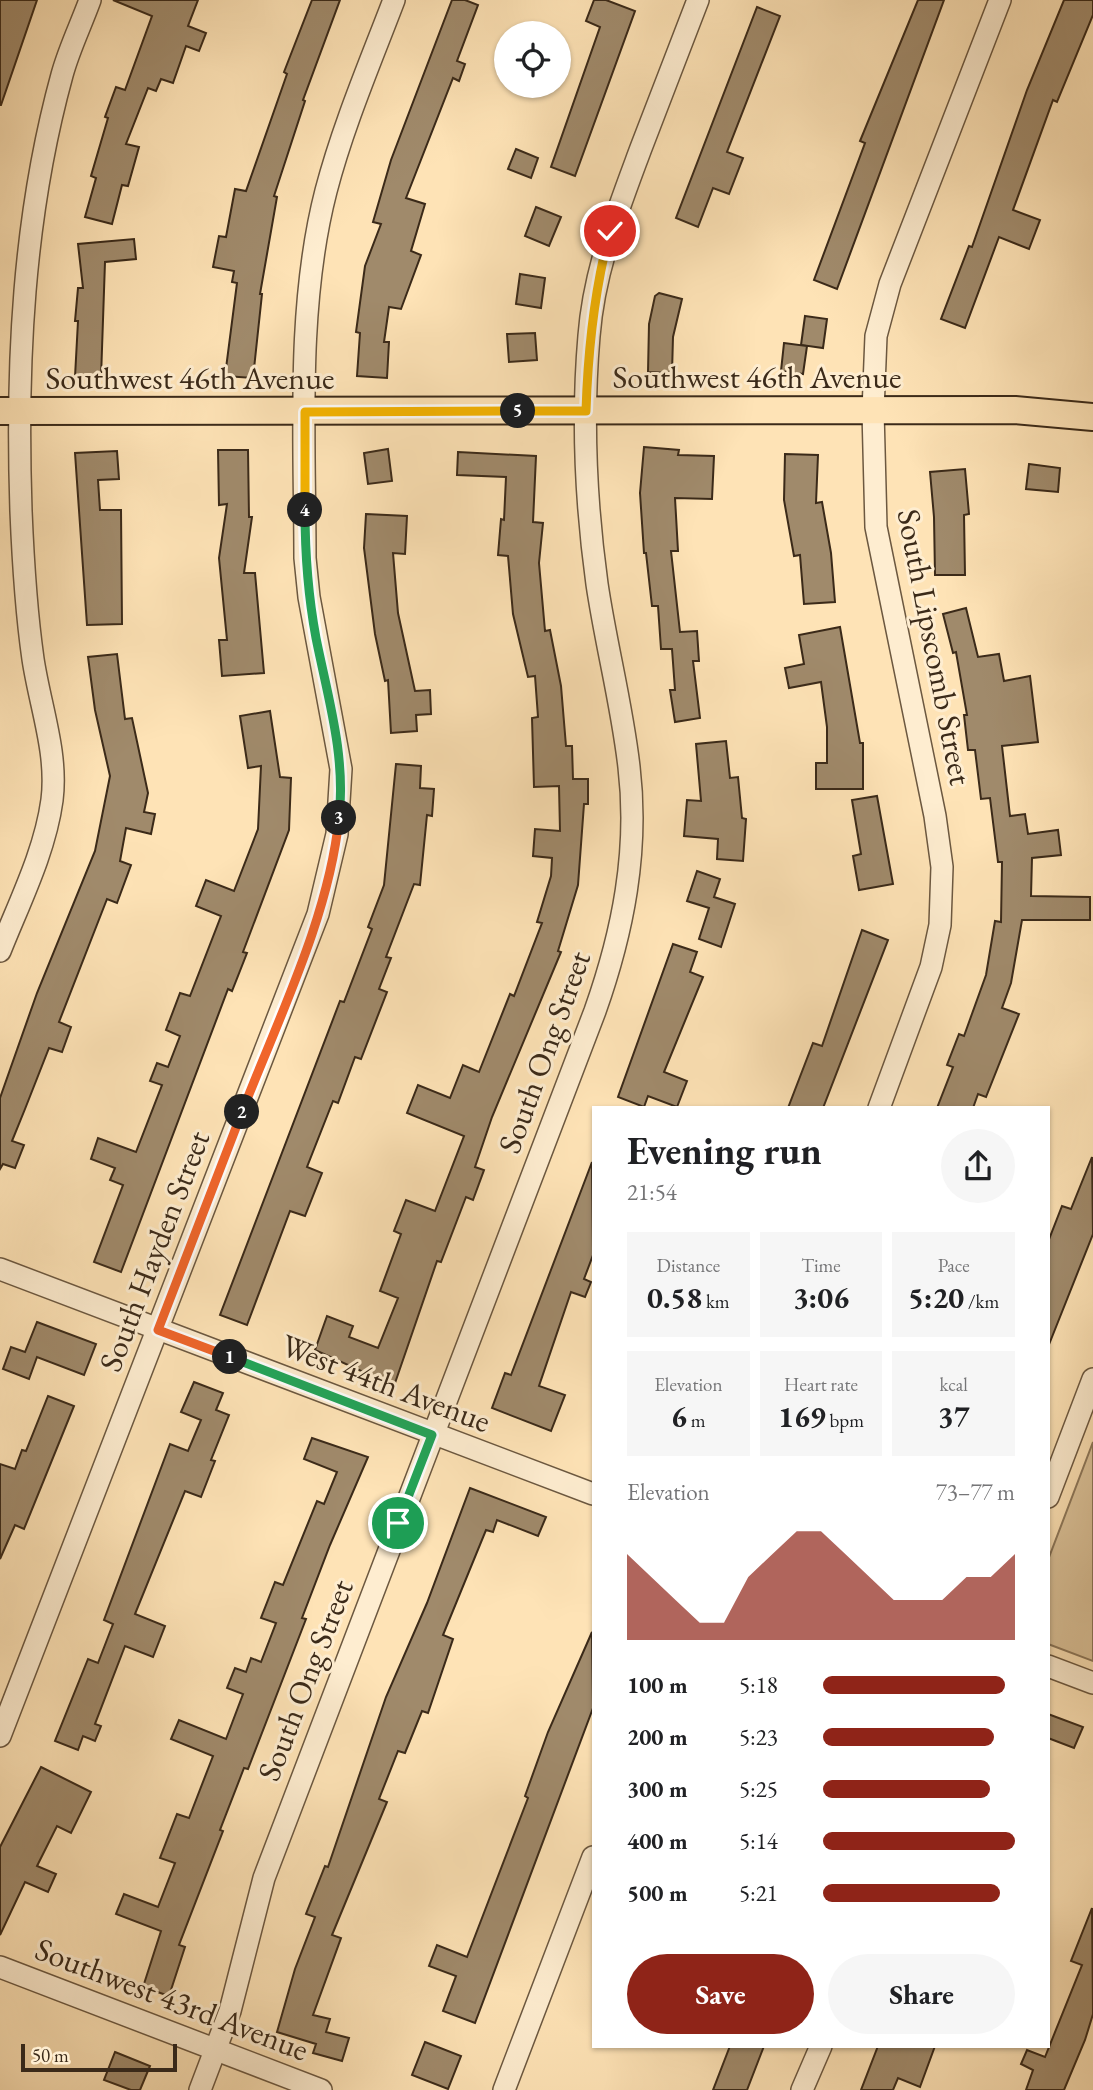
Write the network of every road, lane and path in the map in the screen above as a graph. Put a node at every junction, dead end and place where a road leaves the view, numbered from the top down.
1 (90, 0) edge
2 (394, 0) edge
3 (698, 0) edge
4 (1000, 0) edge
5 (10, 411) edge
6 (586, 411) junction
7 (873, 411) junction
8 (305, 412) junction
9 (1093, 417) edge
10 (0, 951) edge
11 (880, 1106) edge
12 (0, 1269) edge
13 (158, 1330) junction
14 (1093, 1379) edge
15 (432, 1435) junction
16 (1050, 1492) edge
17 (592, 1494) edge
18 (1050, 1667) edge
19 (1093, 1683) edge
20 (0, 1737) edge
21 (592, 1860) edge
22 (0, 1967) edge
23 (820, 2048) edge
24 (216, 2050) junction
25 (200, 2090) edge
26 (321, 2090) edge
27 (504, 2090) edge
28 (803, 2090) edge

1 - 5 street
2 - 8 street, South Hayden Street
3 - 6 street, South Ong Street
4 - 7 street, South Lipscomb Street
5 - 8 main road, Southwest 46th Avenue
5 - 10 street
6 - 7 main road, Southwest 46th Avenue
6 - 8 main road, Southwest 46th Avenue
6 - 15 street, South Ong Street
7 - 9 main road, Southwest 46th Avenue
7 - 11 street, South Lipscomb Street
8 - 13 street, South Hayden Street
12 - 13 street, West 44th Avenue
13 - 15 street, West 44th Avenue
13 - 20 street, South Hayden Street
14 - 16 street
15 - 17 street, West 44th Avenue
15 - 24 street, South Ong Street
18 - 19 street
21 - 27 street
22 - 24 street, Southwest 43rd Avenue
23 - 28 street
24 - 25 street, South Ong Street
24 - 26 street, Southwest 43rd Avenue

